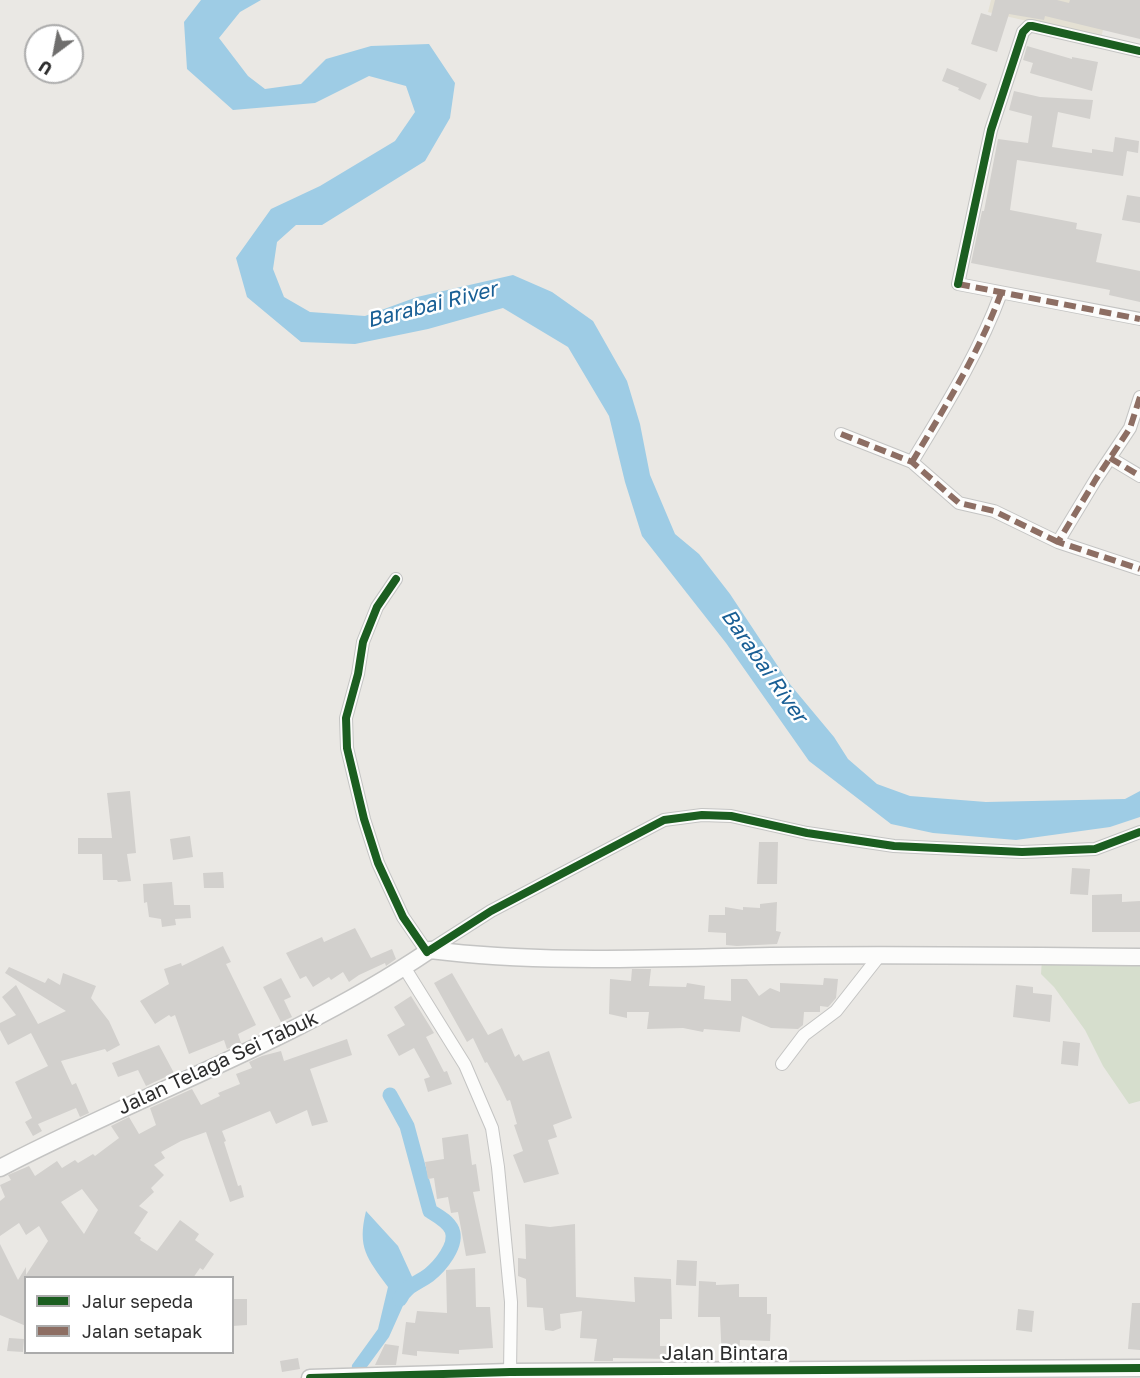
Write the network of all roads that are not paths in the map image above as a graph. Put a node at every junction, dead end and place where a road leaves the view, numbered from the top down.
1 (1140, 51) edge
2 (1001, 293) junction
3 (1140, 319) edge
4 (1140, 396) edge
5 (841, 434) dead end
6 (1110, 458) junction
7 (912, 462) junction
8 (1140, 476) edge
9 (1058, 542) junction
10 (1140, 569) edge
11 (396, 579) dead end
12 (1140, 832) edge
13 (428, 951) junction
14 (880, 955) junction
15 (1140, 957) edge
16 (404, 967) junction
17 (782, 1064) dead end
18 (0, 1168) edge
19 (1140, 1368) edge
20 (510, 1372) junction
21 (332, 1377) edge
22 (310, 1378) edge

1 - 2 street
2 - 3 street
2 - 7 street
4 - 6 street
5 - 7 street
6 - 8 street
6 - 9 street
7 - 9 street
9 - 10 street
11 - 13 street
12 - 13 street
13 - 14 main road
13 - 16 main road, Jalan Telaga Sei Tabuk
14 - 15 main road
14 - 17 street
16 - 18 main road, Jalan Telaga Sei Tabuk
16 - 20 street
19 - 20 main road, Jalan Bintara
20 - 21 main road, Jalan Bintara
21 - 22 main road, Jalan Bintara

